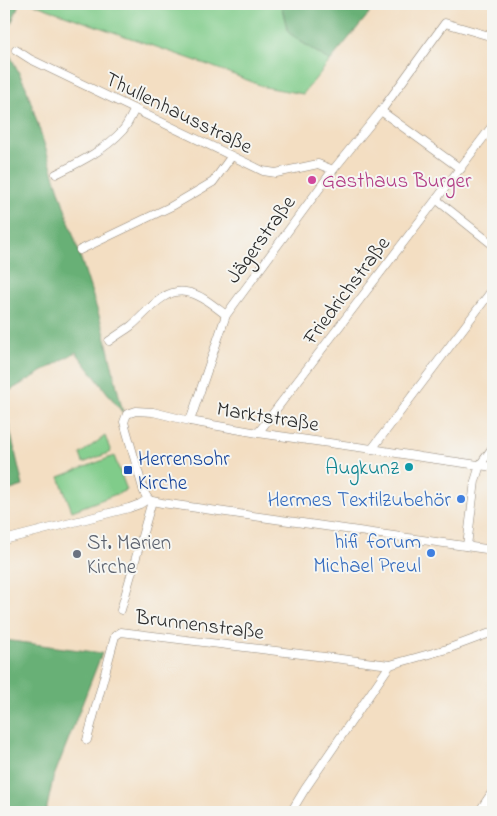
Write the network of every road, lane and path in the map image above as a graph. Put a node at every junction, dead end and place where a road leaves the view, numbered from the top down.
1 (493, 37) edge
2 (16, 50) dead end
3 (135, 109) junction
4 (381, 110) junction
5 (493, 125) edge
6 (231, 157) junction
7 (461, 169) junction
8 (333, 170) junction
9 (56, 174) dead end
10 (437, 200) junction
11 (493, 245) edge
12 (80, 250) dead end
13 (493, 289) edge
14 (226, 315) junction
15 (109, 341) dead end
16 (190, 421) junction
17 (258, 433) junction
18 (493, 448) edge
19 (372, 449) junction
20 (480, 465) junction
21 (493, 467) edge
22 (150, 500) junction
23 (4, 540) edge
24 (467, 546) junction
25 (493, 550) edge
26 (121, 610) dead end
27 (493, 632) edge
28 (390, 665) junction
29 (87, 740) dead end
30 (493, 791) edge
31 (291, 812) edge
32 (479, 812) edge

1 - 4 street, Jägerstraße
2 - 3 street, Thullenhausstraße
3 - 6 street, Thullenhausstraße
3 - 9 street
4 - 7 street
4 - 8 street, Jägerstraße
5 - 7 street, Friedrichstraße
6 - 8 street, Thullenhausstraße
6 - 12 street
7 - 10 street, Friedrichstraße
8 - 14 street, Jägerstraße
10 - 11 street
10 - 17 street, Friedrichstraße
13 - 19 street
14 - 15 street
14 - 16 street, Jägerstraße
16 - 17 street, Marktstraße
16 - 22 street, Marktstraße
17 - 19 street, Marktstraße
18 - 20 street
19 - 20 street, Marktstraße
20 - 21 street, Marktstraße
20 - 24 street
22 - 23 street
22 - 24 street
22 - 26 street
24 - 25 street
27 - 28 street
28 - 29 street, Brunnenstraße
28 - 31 street
30 - 32 street

